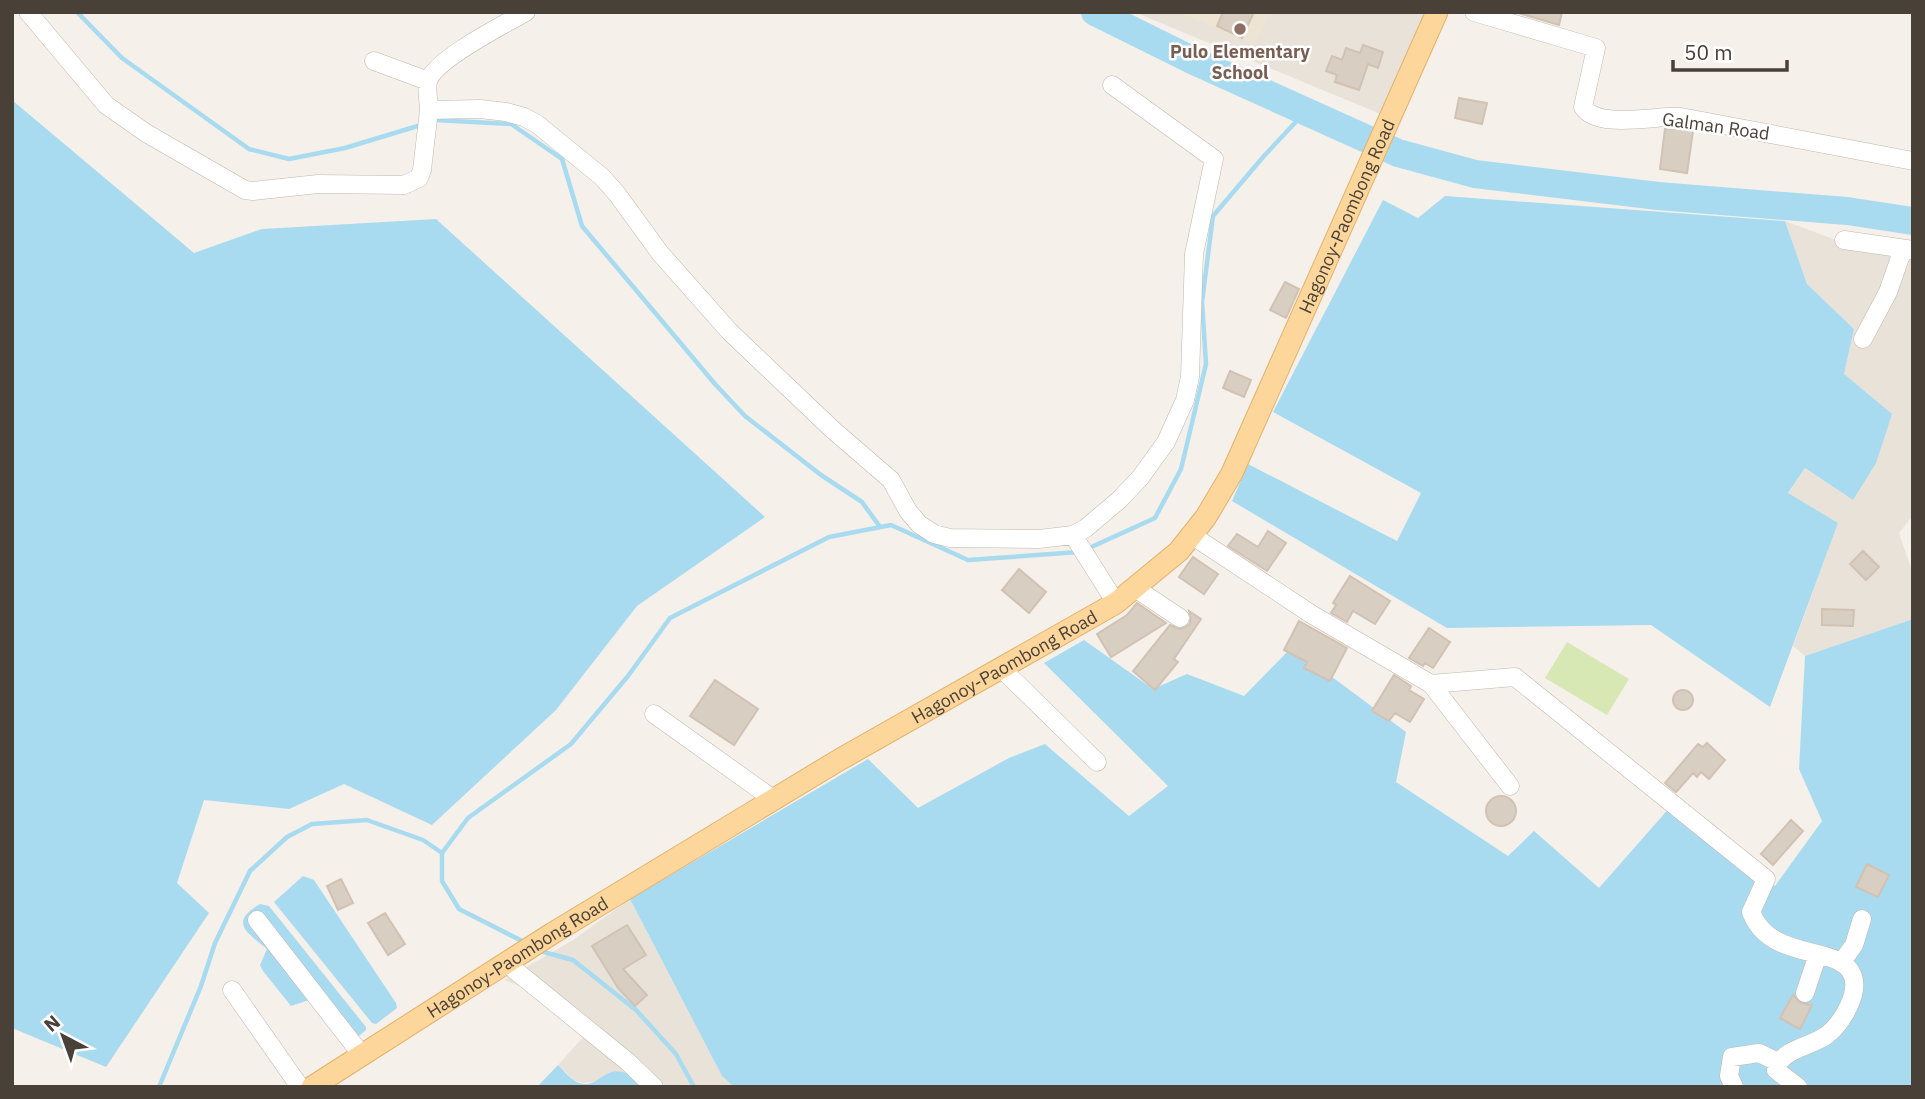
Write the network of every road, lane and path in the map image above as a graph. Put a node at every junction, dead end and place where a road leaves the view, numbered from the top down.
1 (28, 12) edge
2 (526, 12) edge
3 (1437, 12) edge
4 (1474, 12) edge
5 (374, 61) dead end
6 (428, 81) junction
7 (1112, 85) dead end
8 (429, 110) junction
9 (1913, 160) edge
10 (1844, 240) dead end
11 (1908, 249) edge
12 (1863, 339) dead end
13 (1192, 536) junction
14 (1081, 548) junction
15 (1135, 588) junction
16 (1116, 603) junction
17 (1180, 618) dead end
18 (1002, 669) junction
19 (1431, 684) junction
20 (654, 714) dead end
21 (1097, 762) dead end
22 (1510, 786) dead end
23 (773, 799) junction
24 (1862, 919) dead end
25 (257, 920) dead end
26 (1818, 954) junction
27 (511, 960) junction
28 (1842, 963) junction
29 (232, 989) dead end
30 (1805, 993) dead end
31 (361, 1054) junction
32 (1778, 1062) junction
33 (300, 1087) edge
34 (312, 1087) edge
35 (654, 1087) edge
36 (1734, 1087) edge
37 (1798, 1087) edge

1 - 8 street
2 - 6 street
3 - 13 main road, Hagonoy-Paombong Road
4 - 9 street, Galman Road
5 - 6 street
6 - 8 street
7 - 14 street
8 - 14 street
10 - 11 street
11 - 12 street
13 - 15 main road, Hagonoy-Paombong Road
13 - 19 street
14 - 16 street
15 - 16 main road, Hagonoy-Paombong Road
15 - 17 street
16 - 18 main road, Hagonoy-Paombong Road
18 - 21 street
18 - 23 main road, Hagonoy-Paombong Road
19 - 22 street
19 - 26 street
20 - 23 street
23 - 27 main road, Hagonoy-Paombong Road
24 - 28 street
25 - 31 street
26 - 28 street
26 - 30 street
27 - 31 main road, Hagonoy-Paombong Road
27 - 35 street
28 - 32 street
29 - 33 street
31 - 34 main road, Hagonoy-Paombong Road
32 - 36 street
32 - 37 street

